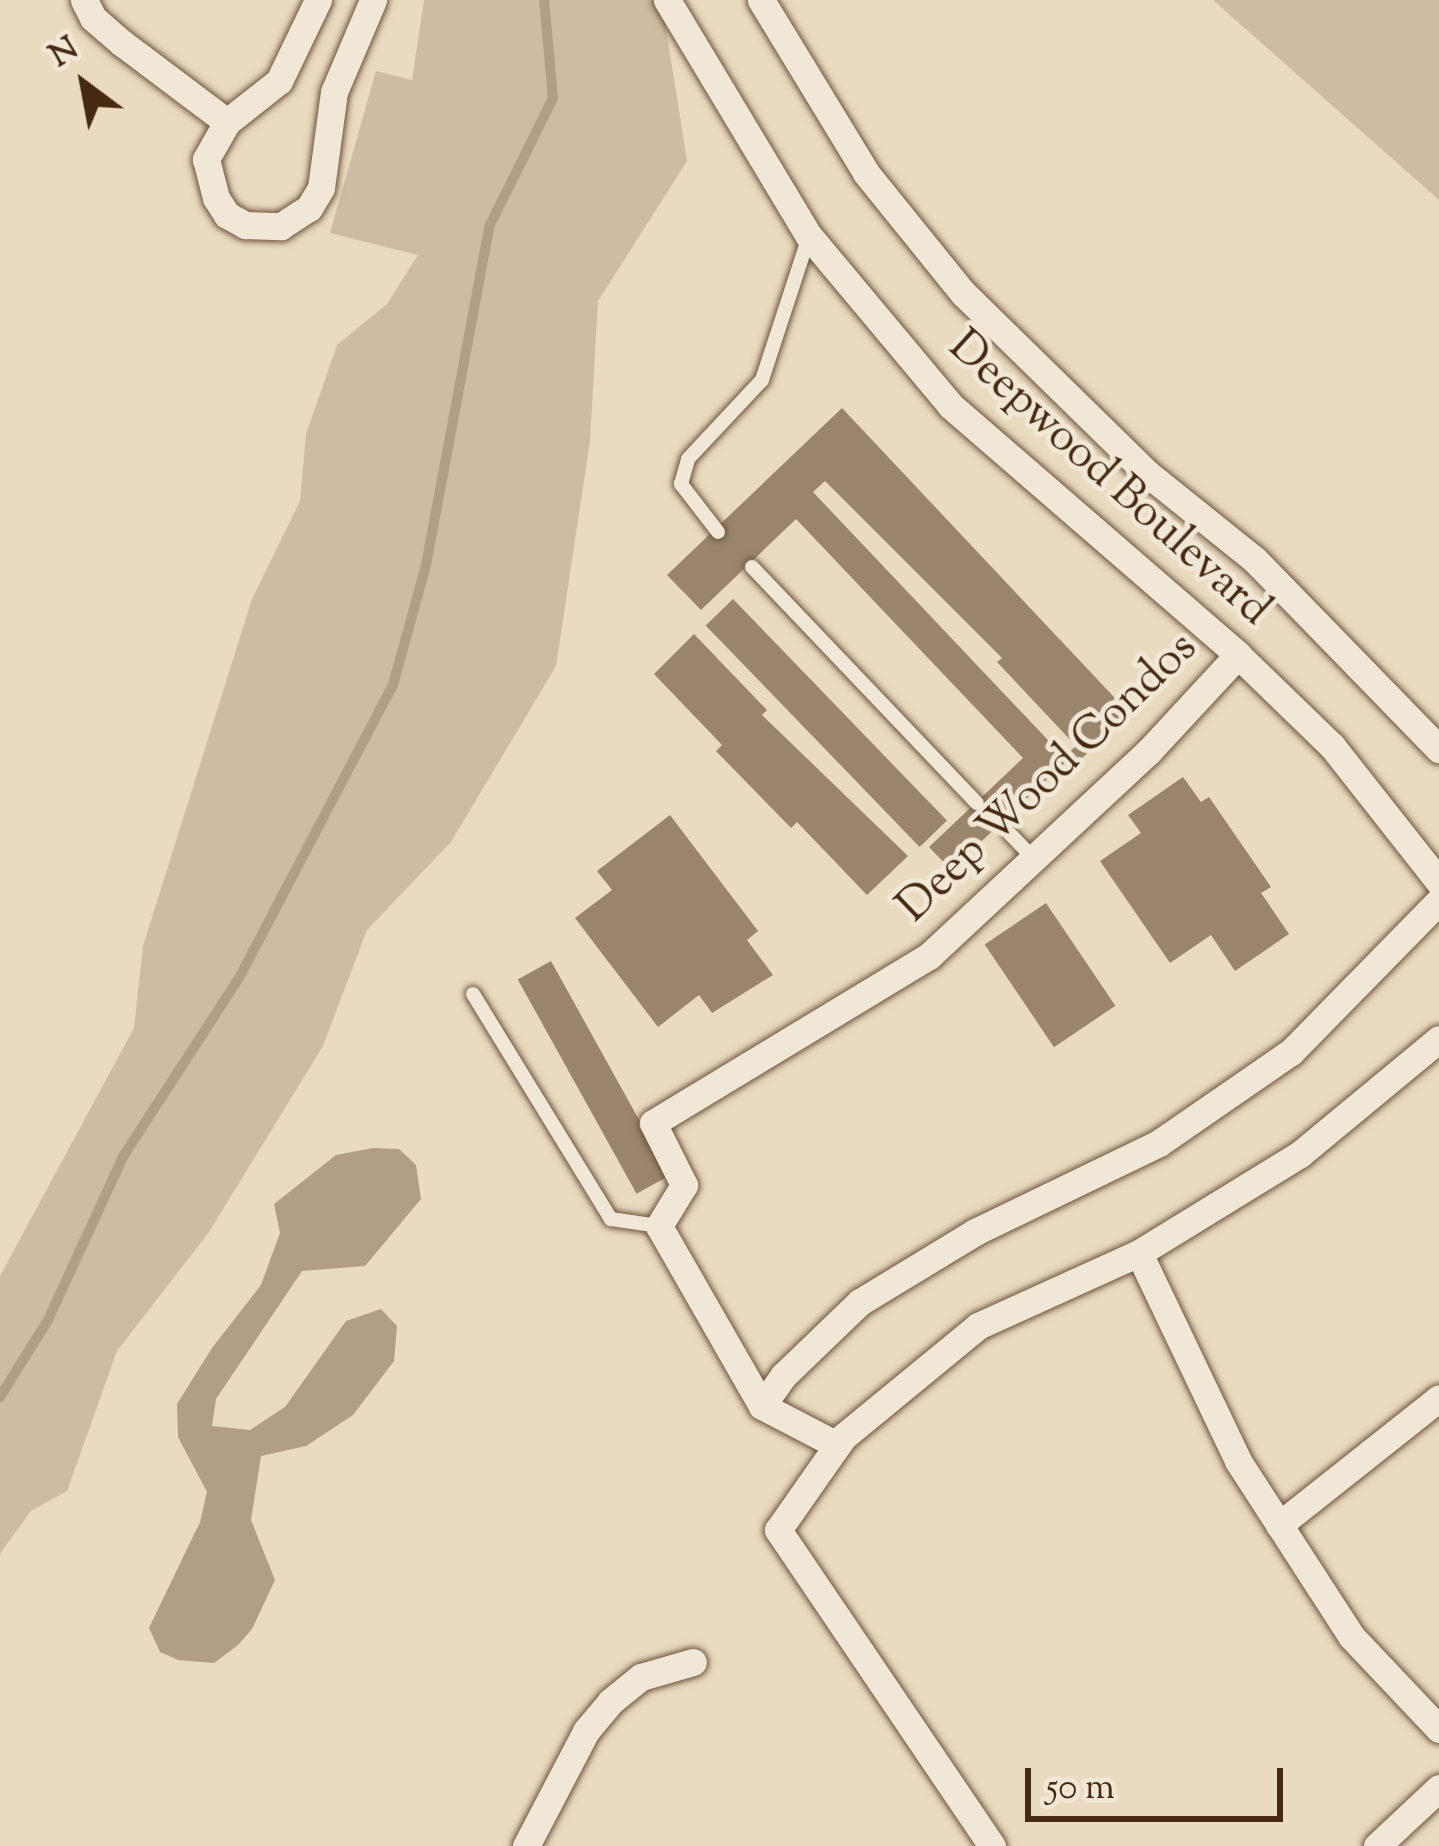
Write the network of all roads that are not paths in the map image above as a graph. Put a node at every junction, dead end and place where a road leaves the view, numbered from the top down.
1 (84, 0) edge
2 (318, 0) edge
3 (373, 0) edge
4 (668, 0) edge
5 (761, 0) edge
6 (227, 122) junction
7 (809, 236) junction
8 (718, 532) dead end
9 (752, 567) dead end
10 (1238, 656) junction
11 (1439, 749) edge
12 (977, 803) dead end
13 (1010, 834) dead end
14 (1035, 860) junction
15 (1439, 882) edge
16 (1439, 901) edge
17 (473, 994) dead end
18 (1439, 1039) edge
19 (659, 1226) junction
20 (1139, 1253) junction
21 (1439, 1398) edge
22 (762, 1406) junction
23 (837, 1444) junction
24 (1280, 1525) junction
25 (693, 1662) dead end
26 (1439, 1729) edge
27 (1439, 1788) edge
28 (526, 1846) edge
29 (992, 1846) edge
30 (1377, 1846) edge

1 - 6 street
2 - 6 street
3 - 6 street
4 - 7 street, Deepwood Boulevard
5 - 11 street, Deepwood Boulevard
7 - 8 lane
7 - 10 street, Deepwood Boulevard
9 - 12 lane
10 - 14 street, Deep Wood Condos
10 - 15 street, Deepwood Boulevard
13 - 14 lane
14 - 19 street, Deep Wood Condos
16 - 22 street
17 - 19 lane
18 - 20 street
19 - 22 street
20 - 23 street
20 - 24 street
21 - 24 street
22 - 23 street
23 - 29 street
24 - 26 street
25 - 28 street
27 - 30 street

